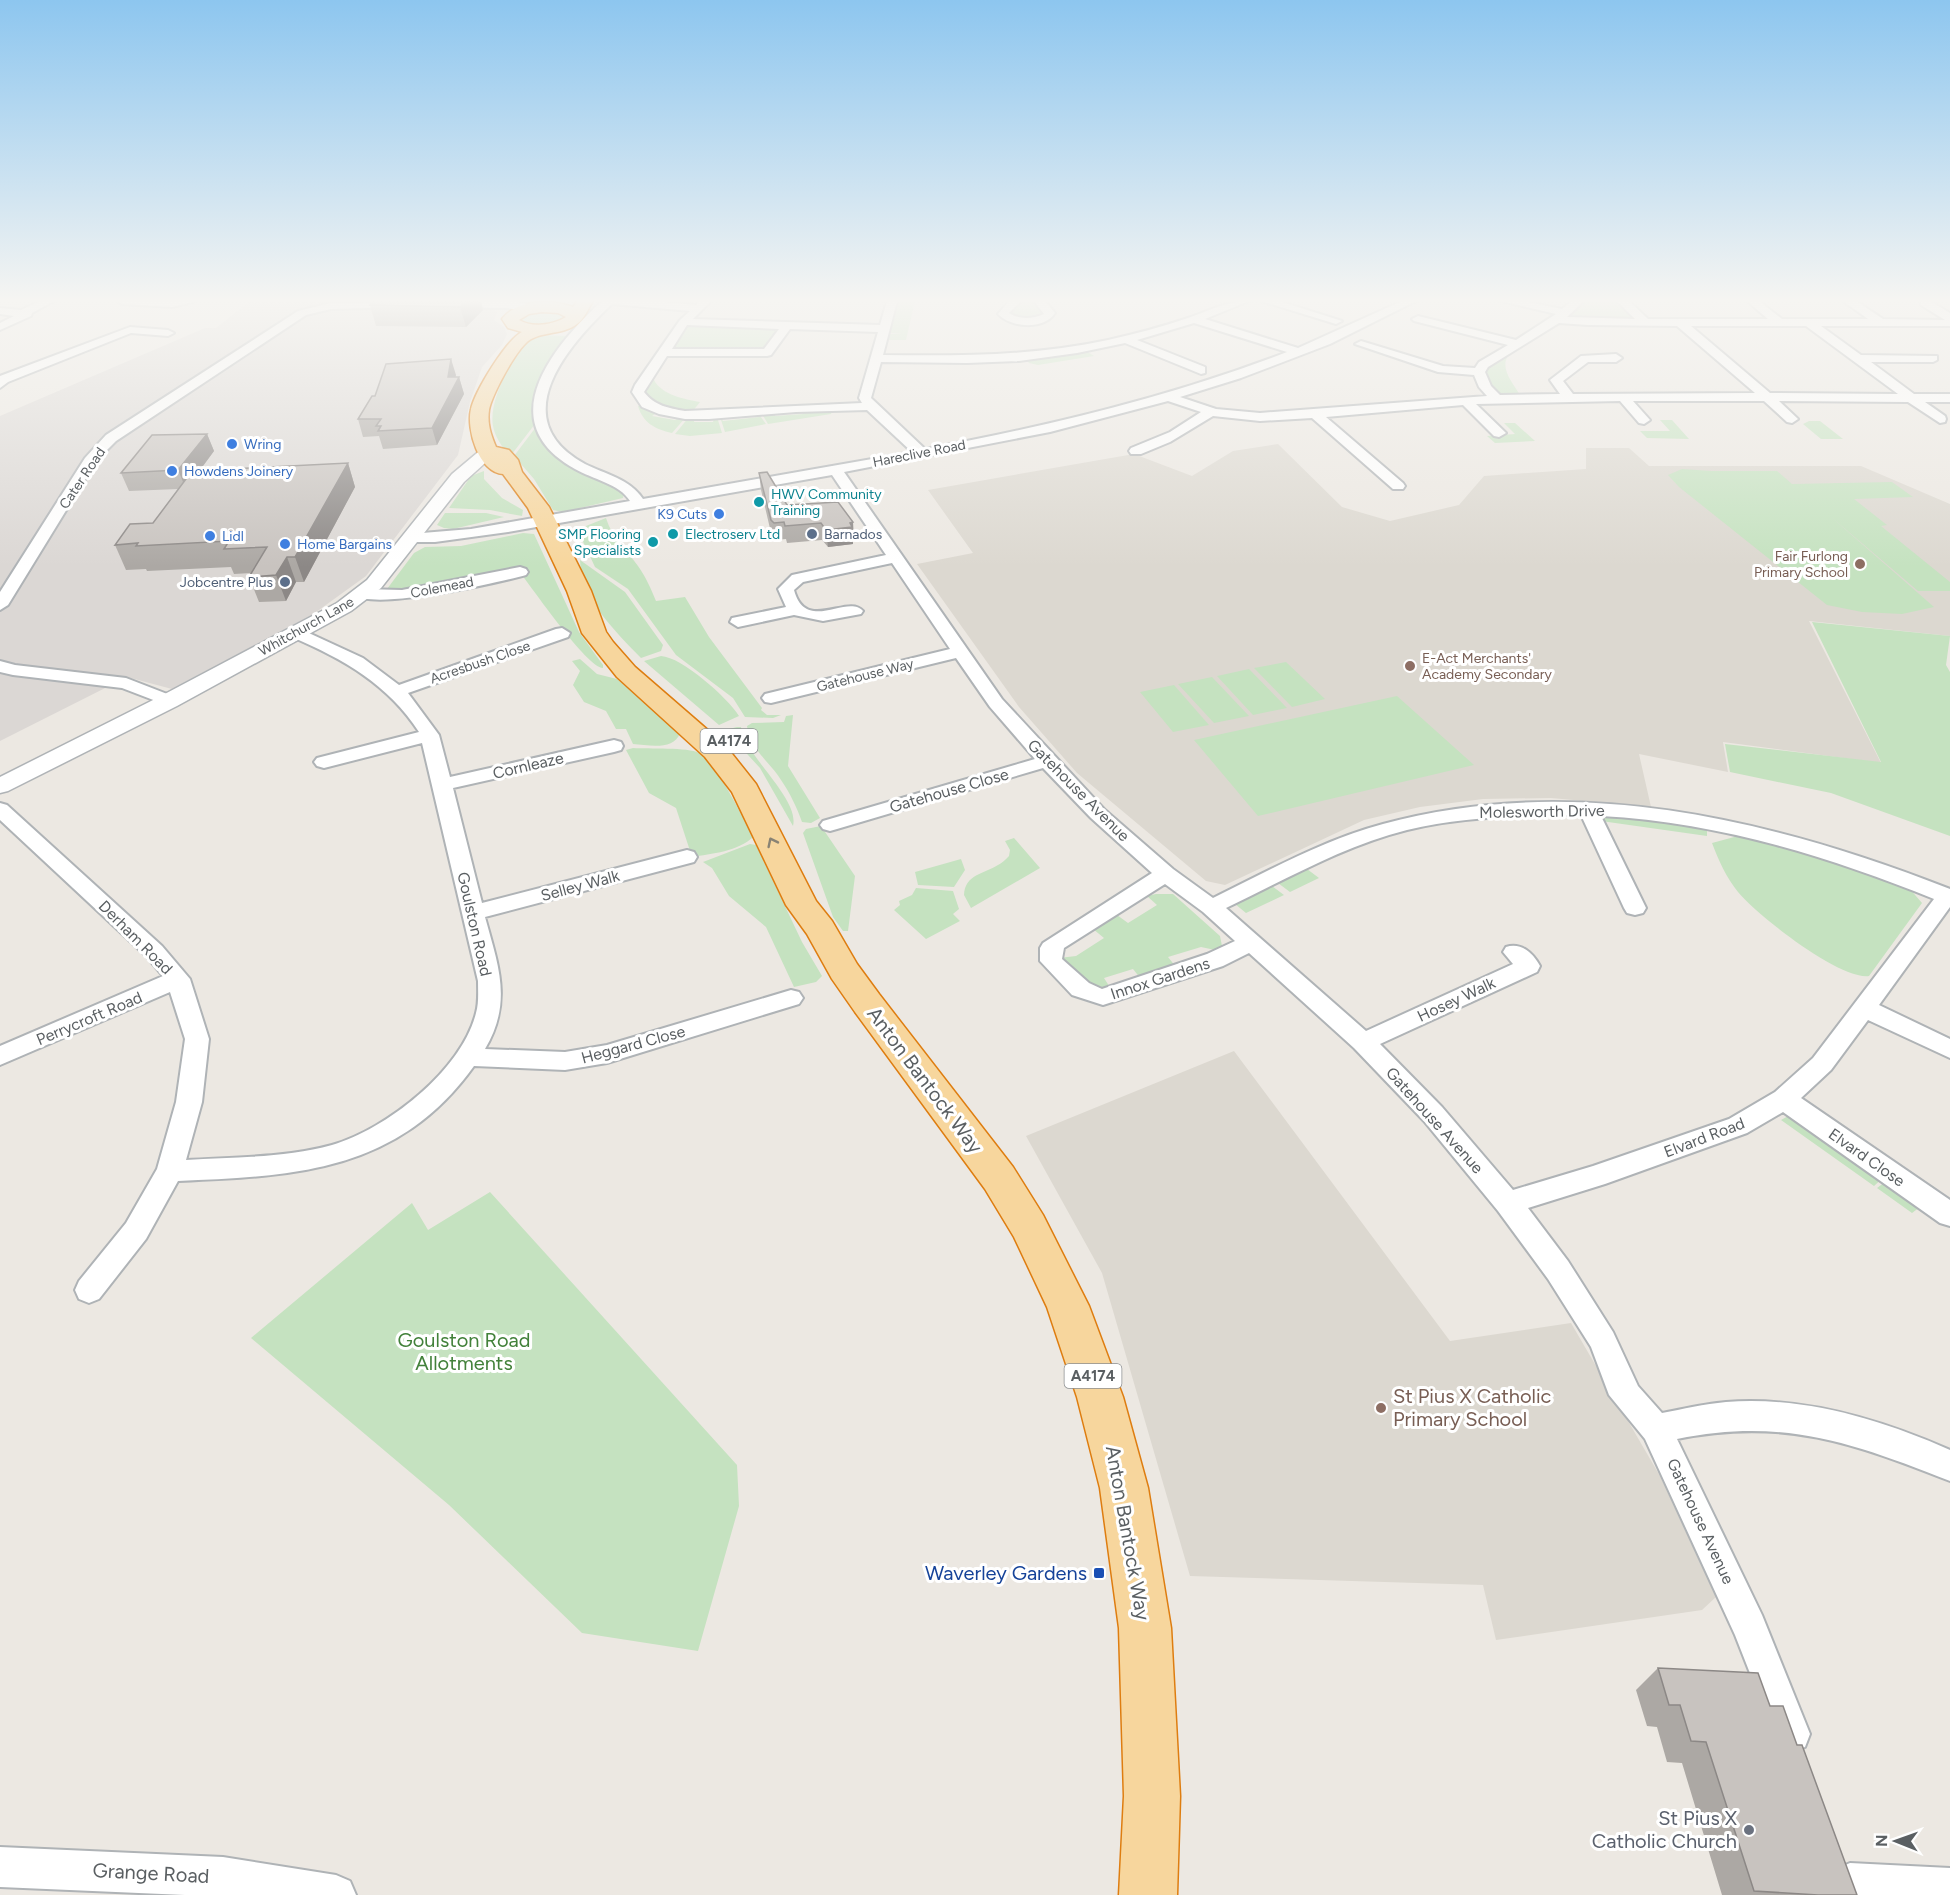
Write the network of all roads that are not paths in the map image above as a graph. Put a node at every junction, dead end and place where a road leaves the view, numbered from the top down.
1 (182, 389) edge
2 (489, 389) edge
3 (545, 389) edge
4 (640, 389) edge
5 (869, 389) edge
6 (1187, 389) edge
7 (1487, 389) edge
8 (1563, 389) edge
9 (1758, 389) edge
10 (1901, 389) edge
11 (1167, 396) junction
12 (1623, 397) junction
13 (1570, 398) junction
14 (1768, 398) junction
15 (1913, 398) junction
16 (1950, 398) edge
17 (1498, 400) junction
18 (1466, 401) junction
19 (870, 406) junction
20 (1210, 412) junction
21 (1315, 414) junction
22 (1792, 419) dead end
23 (1940, 419) dead end
24 (1644, 420) dead end
25 (1499, 433) dead end
26 (489, 450) junction
27 (1146, 450) dead end
28 (921, 453) junction
29 (835, 469) junction
30 (1398, 486) dead end
31 (639, 504) junction
32 (611, 509) junction
33 (545, 521) junction
34 (410, 539) junction
35 (558, 546) junction
36 (894, 558) junction
37 (520, 572) dead end
38 (363, 594) junction
39 (0, 605) edge
40 (794, 610) junction
41 (855, 612) dead end
42 (737, 623) dead end
43 (298, 633) junction
44 (562, 633) dead end
45 (960, 652) junction
46 (0, 666) edge
47 (398, 691) junction
48 (771, 699) dead end
49 (170, 700) junction
50 (430, 735) junction
51 (614, 746) dead end
52 (1047, 761) junction
53 (324, 762) dead end
54 (442, 785) junction
55 (0, 786) edge
56 (0, 808) edge
57 (1587, 808) junction
58 (830, 825) dead end
59 (687, 857) dead end
60 (1166, 874) junction
61 (1949, 896) edge
62 (1211, 907) junction
63 (1635, 908) dead end
64 (473, 913) junction
65 (1250, 943) junction
66 (1529, 965) dead end
67 (178, 979) junction
68 (792, 998) dead end
69 (1864, 1008) junction
70 (1363, 1042) junction
71 (1950, 1049) edge
72 (0, 1056) edge
73 (470, 1057) junction
74 (1784, 1099) junction
75 (170, 1171) junction
76 (1509, 1203) junction
77 (1950, 1215) edge
78 (89, 1290) dead end
79 (1656, 1429) junction
80 (1950, 1466) edge
81 (1802, 1761) edge
82 (0, 1867) edge
83 (1849, 1880) edge
84 (1950, 1888) edge
85 (336, 1895) edge
86 (1148, 1895) edge

1 - 39 street, Cater Road
2 - 26 highway, A4174
3 - 31 street
4 - 19 street
5 - 19 street
6 - 11 street, Hareclive Road
7 - 17 street
8 - 13 street
9 - 14 street
10 - 15 street
11 - 20 street
11 - 28 street, Hareclive Road
12 - 13 street
12 - 14 street
12 - 24 street
13 - 17 street
14 - 15 street
14 - 22 street
15 - 16 street
15 - 23 street
17 - 18 street
18 - 21 street
18 - 25 street
19 - 28 street
20 - 21 street
20 - 27 street
21 - 30 street
26 - 33 highway, A4174
26 - 34 street, Whitchurch Lane
28 - 29 street, Hareclive Road
29 - 31 street, Hareclive Road
29 - 36 street, Gatehouse Avenue
31 - 32 street, Hareclive Road
32 - 33 street, Hareclive Road
32 - 35 street
33 - 34 street, Hareclive Road
33 - 35 highway, Anton Bantock Way / A4174
34 - 38 street, Whitchurch Lane
35 - 86 highway, Anton Bantock Way / A4174
36 - 40 street
36 - 45 street, Gatehouse Avenue
37 - 38 street, Colemead
38 - 43 street, Whitchurch Lane
40 - 41 street
40 - 42 street
43 - 47 street, Goulston Road
43 - 49 street, Whitchurch Lane
44 - 47 street, Acresbush Close
45 - 48 street, Gatehouse Way
45 - 52 street, Gatehouse Avenue
46 - 49 street
47 - 50 street, Goulston Road
49 - 55 street, Whitchurch Lane
50 - 53 street
50 - 54 street, Goulston Road
51 - 54 street, Cornleaze
52 - 58 street, Gatehouse Close
52 - 60 street, Gatehouse Avenue
54 - 64 street, Goulston Road
56 - 67 street, Derham Road
57 - 61 street, Molesworth Drive
57 - 62 street, Molesworth Drive
57 - 63 street
59 - 64 street, Selley Walk
60 - 62 street, Gatehouse Avenue
60 - 65 street, Innox Gardens
61 - 69 street, Elvard Road
62 - 65 street, Gatehouse Avenue
64 - 73 street, Goulston Road
65 - 70 street, Gatehouse Avenue
66 - 70 street, Hosey Walk
67 - 72 street, Perrycroft Road
67 - 75 street, Derham Road
68 - 73 street, Heggard Close
69 - 71 street
69 - 74 street, Elvard Road
70 - 76 street, Gatehouse Avenue
73 - 75 street, Goulston Road
74 - 76 street, Elvard Road
74 - 77 street, Elvard Close
75 - 78 street, Derham Road
76 - 79 street, Gatehouse Avenue
79 - 80 street
79 - 81 street, Gatehouse Avenue
82 - 85 street, Grange Road
83 - 84 street

